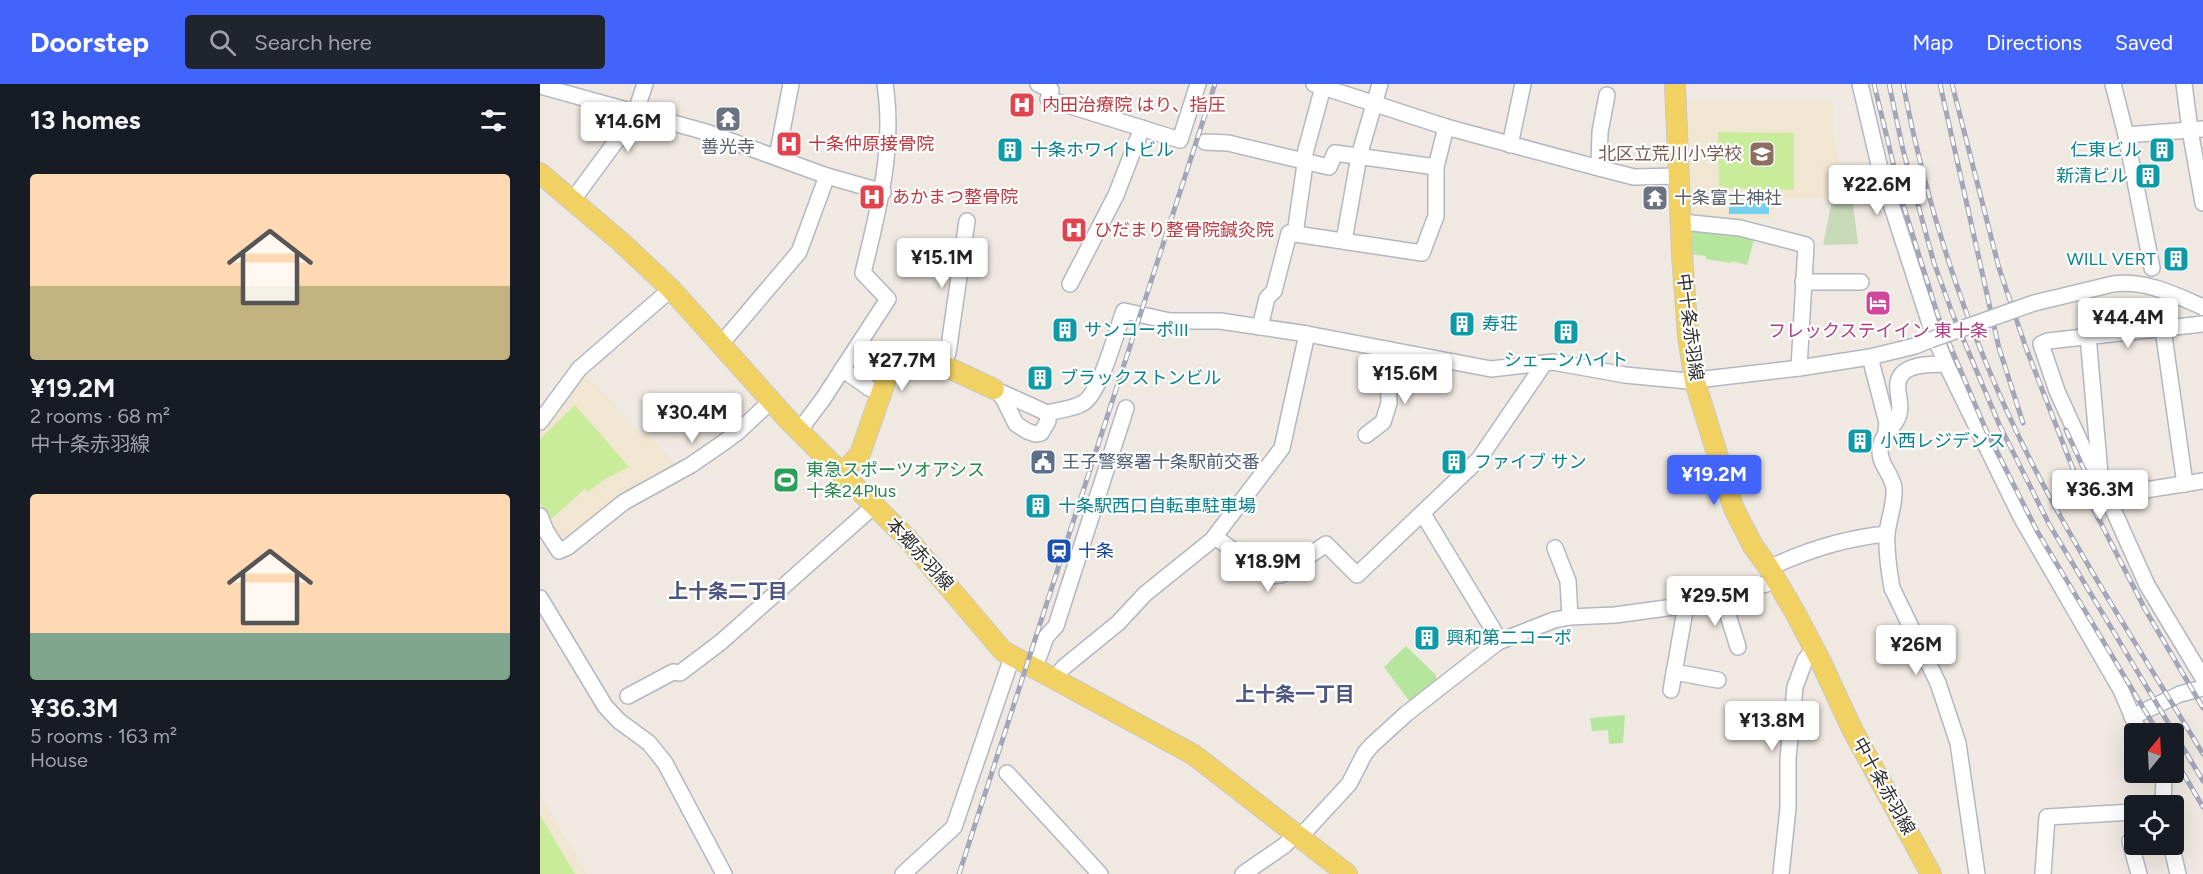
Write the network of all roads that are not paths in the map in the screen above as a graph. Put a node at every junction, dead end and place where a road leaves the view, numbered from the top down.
1 (645, 84) edge
2 (791, 84) edge
3 (885, 84) edge
4 (1198, 84) edge
5 (1380, 84) edge
6 (1523, 84) edge
7 (1675, 84) edge
8 (1860, 84) edge
9 (2113, 84) edge
10 (2184, 84) edge
11 (1319, 85) edge
12 (540, 86) edge
13 (1046, 91) edge
14 (1607, 94) dead end
15 (1374, 103) junction
16 (636, 113) junction
17 (1446, 127) junction
18 (1142, 128) junction
19 (2196, 129) edge
20 (2126, 135) junction
21 (1205, 142) dead end
22 (1510, 145) junction
23 (1359, 156) junction
24 (777, 158) junction
25 (1304, 161) junction
26 (1436, 167) junction
27 (1599, 168) junction
28 (827, 176) junction
29 (1679, 177) junction
30 (543, 182) edge
31 (883, 192) junction
32 (572, 201) junction
33 (2203, 203) edge
34 (967, 221) dead end
35 (1682, 222) junction
36 (1295, 234) junction
37 (1344, 241) junction
38 (2152, 268) dead end
39 (1803, 282) junction
40 (1861, 282) dead end
41 (1070, 284) dead end
42 (671, 289) junction
43 (2203, 307) edge
44 (2203, 324) edge
45 (1260, 327) junction
46 (2163, 329) junction
47 (1307, 334) junction
48 (2088, 336) junction
49 (721, 345) junction
50 (1387, 349) junction
51 (1870, 357) junction
52 (1544, 364) junction
53 (1946, 364) junction
54 (942, 365) junction
55 (1798, 368) junction
56 (842, 369) junction
57 (1695, 382) junction
58 (994, 390) junction
59 (881, 393) junction
60 (771, 401) junction
61 (1126, 408) dead end
62 (1047, 413) junction
63 (540, 422) edge
64 (799, 431) junction
65 (1886, 431) junction
66 (1366, 435) dead end
67 (842, 474) junction
68 (2100, 476) junction
69 (2203, 481) edge
70 (2185, 484) junction
71 (2107, 496) junction
72 (875, 505) junction
73 (1423, 514) junction
74 (540, 516) edge
75 (1887, 534) junction
76 (1215, 537) junction
77 (1555, 548) dead end
78 (1773, 574) junction
79 (1722, 597) junction
80 (540, 598) edge
81 (1686, 605) junction
82 (1570, 616) junction
83 (1500, 641) junction
84 (1738, 647) dead end
85 (1814, 649) junction
86 (1012, 657) junction
87 (1034, 670) junction
88 (1674, 672) junction
89 (2203, 678) edge
90 (1053, 680) junction
91 (1718, 680) dead end
92 (2203, 688) edge
93 (1671, 690) dead end
94 (628, 696) dead end
95 (2133, 717) junction
96 (2135, 723) edge
97 (1006, 773) dead end
98 (2124, 813) edge
99 (1298, 835) junction
100 (2134, 855) edge
101 (2174, 855) edge
102 (724, 874) edge
103 (903, 874) edge
104 (1100, 874) edge
105 (1243, 874) edge
106 (1347, 874) edge
107 (1781, 874) edge
108 (1931, 874) edge
109 (1977, 874) edge
110 (2043, 874) edge
111 (2139, 874) edge
112 (2178, 874) edge

1 - 16 street
2 - 24 street
3 - 31 street
4 - 18 street
5 - 15 street
6 - 22 street
7 - 29 main road, 中十条赤羽線
8 - 53 street
9 - 20 street
10 - 19 street
11 - 15 street
11 - 25 street
12 - 16 street
13 - 18 street
14 - 27 street
15 - 17 street
15 - 23 street
16 - 24 street
16 - 32 street
17 - 22 street
17 - 26 street
18 - 41 street
19 - 20 street
19 - 33 street
20 - 38 street
21 - 25 street
22 - 27 street
23 - 25 street
23 - 26 street
23 - 37 street
24 - 28 street
25 - 36 street
26 - 37 street
27 - 29 street
28 - 31 street
28 - 49 street
29 - 35 main road, 中十条赤羽線
30 - 32 main road, 本郷赤羽線
31 - 56 street
32 - 42 main road, 本郷赤羽線
34 - 54 street
35 - 39 street
35 - 57 main road, 中十条赤羽線
36 - 37 street
36 - 45 street
39 - 40 street
39 - 55 street
42 - 49 main road, 本郷赤羽線
42 - 63 street
43 - 51 street, bridge
44 - 46 street
45 - 47 street
45 - 62 street
46 - 48 street
46 - 70 street
47 - 50 street
47 - 76 street
48 - 68 street
48 - 68 street
49 - 60 main road, 本郷赤羽線
50 - 52 street
50 - 66 street
51 - 55 street
51 - 65 street
52 - 57 street
52 - 73 street
53 - 65 street
53 - 95 street
54 - 58 main road
54 - 59 main road
55 - 57 street
56 - 59 street
56 - 64 street
57 - 78 main road, 中十条赤羽線
58 - 62 street
58 - 62 street
59 - 67 main road
60 - 64 main road, 本郷赤羽線
60 - 74 street
61 - 87 street
64 - 67 main road, 本郷赤羽線
65 - 75 street
67 - 72 main road, 本郷赤羽線
68 - 71 street
69 - 70 street
70 - 71 street
71 - 89 street
72 - 86 main road, 本郷赤羽線
72 - 94 street
73 - 76 street
73 - 83 street
75 - 78 street
75 - 109 street
76 - 90 street
77 - 82 street
78 - 79 street
78 - 85 main road, 中十条赤羽線
79 - 81 street
79 - 84 street
80 - 102 street
81 - 82 street
81 - 88 street
82 - 83 street
83 - 99 street
85 - 107 street
85 - 108 main road, 中十条赤羽線
86 - 87 main road, 本郷赤羽線
86 - 103 street
87 - 90 main road, 本郷赤羽線
88 - 91 street
88 - 93 street
90 - 99 main road, 本郷赤羽線
92 - 95 street
95 - 96 street
97 - 104 street
98 - 110 street
99 - 105 street
99 - 106 main road, 本郷赤羽線
100 - 111 street
101 - 112 street

